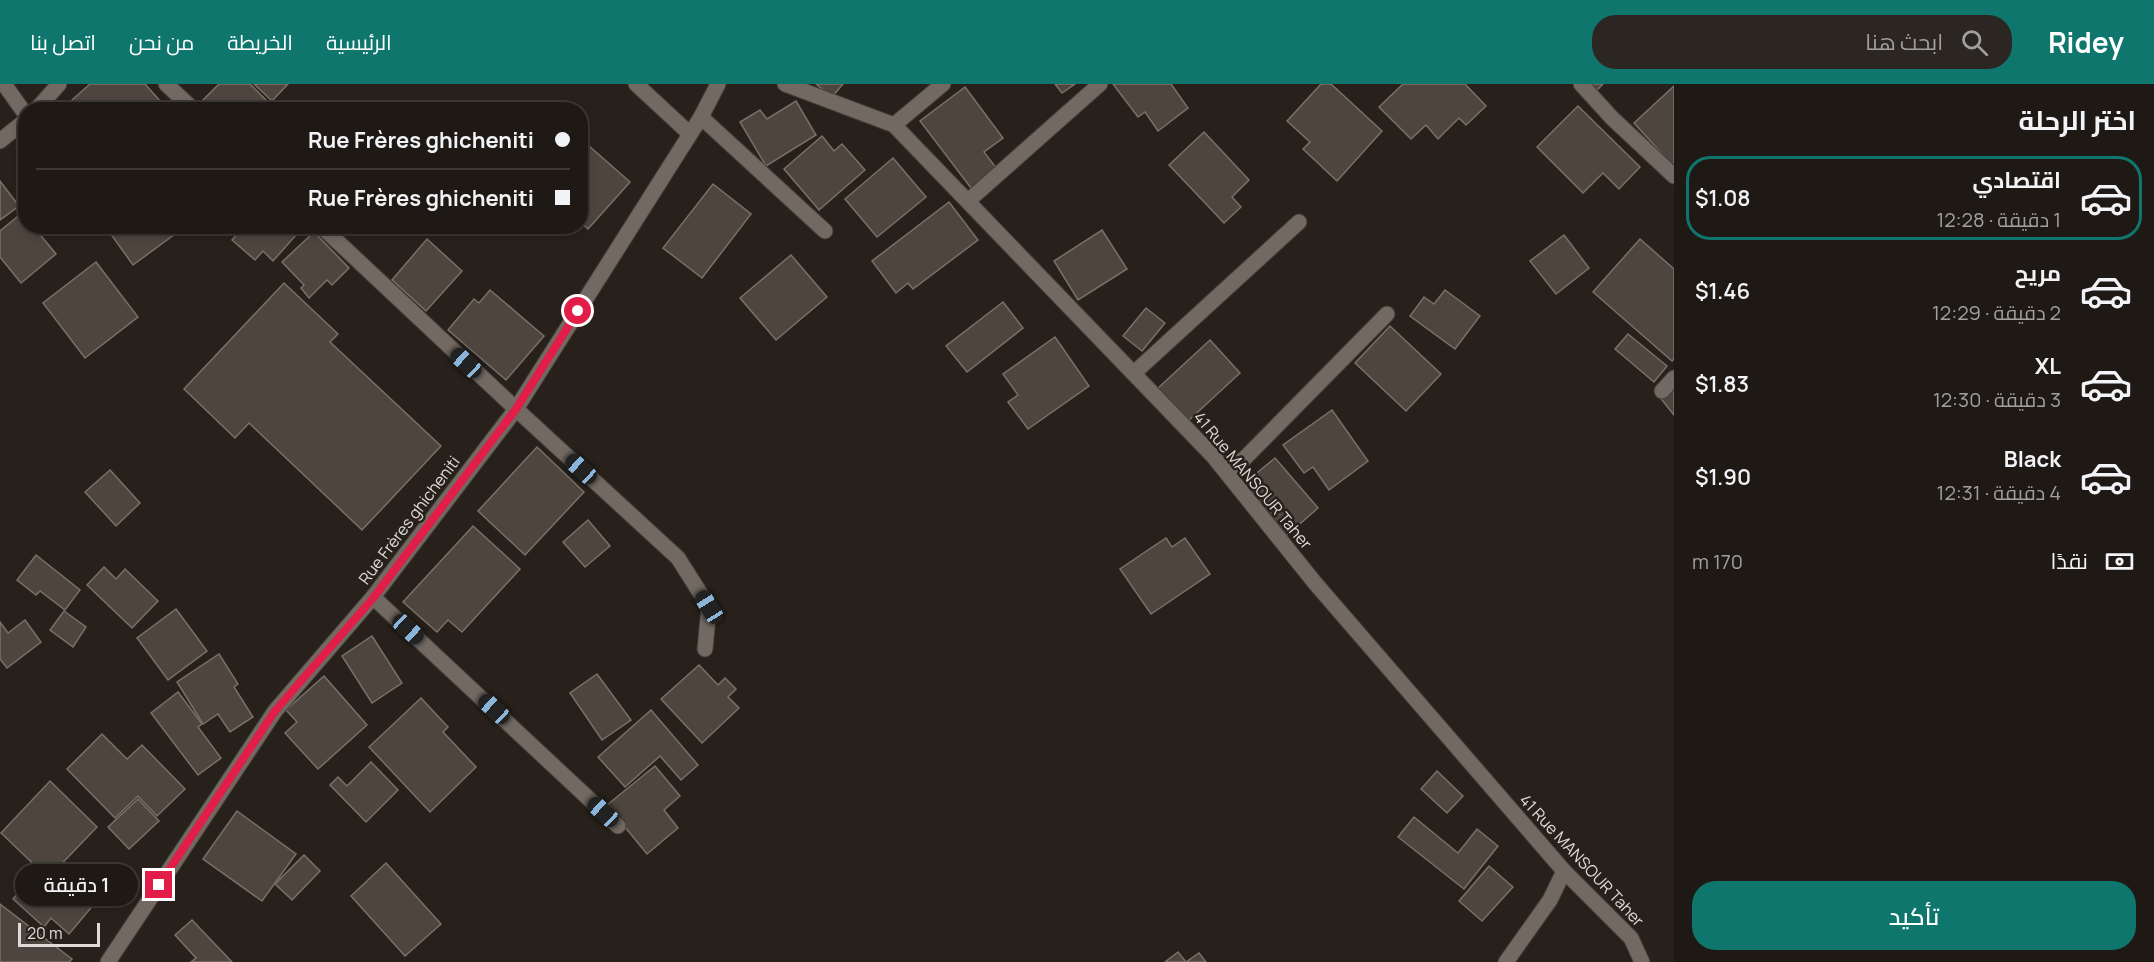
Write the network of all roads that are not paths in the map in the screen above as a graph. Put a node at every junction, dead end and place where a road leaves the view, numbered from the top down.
1 (4, 84) edge
2 (59, 84) edge
3 (166, 84) edge
4 (636, 84) edge
5 (718, 84) edge
6 (785, 84) edge
7 (943, 84) edge
8 (1100, 84) edge
9 (1581, 84) edge
10 (43, 102) edge
11 (185, 102) edge
12 (18, 104) edge
13 (701, 117) junction
14 (894, 125) junction
15 (18, 126) edge
16 (690, 134) junction
17 (0, 141) edge
18 (1674, 176) edge
19 (968, 201) junction
20 (1299, 222) dead end
21 (825, 231) dead end
22 (330, 234) edge
23 (1387, 314) dead end
24 (1134, 373) junction
25 (1674, 378) edge
26 (1662, 391) dead end
27 (516, 409) junction
28 (1227, 472) junction
29 (374, 597) junction
30 (705, 649) dead end
31 (618, 826) dead end
32 (1564, 872) junction
33 (108, 962) edge
34 (1506, 962) edge
35 (1642, 962) edge

1 - 12 street
2 - 10 street
3 - 11 street
4 - 16 street
5 - 13 street, Rue Frères ghicheniti
6 - 14 street, 41 Rue MANSOUR Taher
7 - 14 street
8 - 19 street
9 - 18 street
13 - 16 street, Rue Frères ghicheniti
13 - 21 street
14 - 19 street, 41 Rue MANSOUR Taher
15 - 17 street
16 - 27 street, Rue Frères ghicheniti
19 - 24 street, 41 Rue MANSOUR Taher
20 - 24 street
22 - 27 street
23 - 28 street
24 - 28 street, 41 Rue MANSOUR Taher
25 - 26 street
27 - 29 street, Rue Frères ghicheniti
27 - 30 street
28 - 32 street, 41 Rue MANSOUR Taher
29 - 31 street
29 - 33 street, Rue Frères ghicheniti
32 - 34 street
32 - 35 street, 41 Rue MANSOUR Taher

